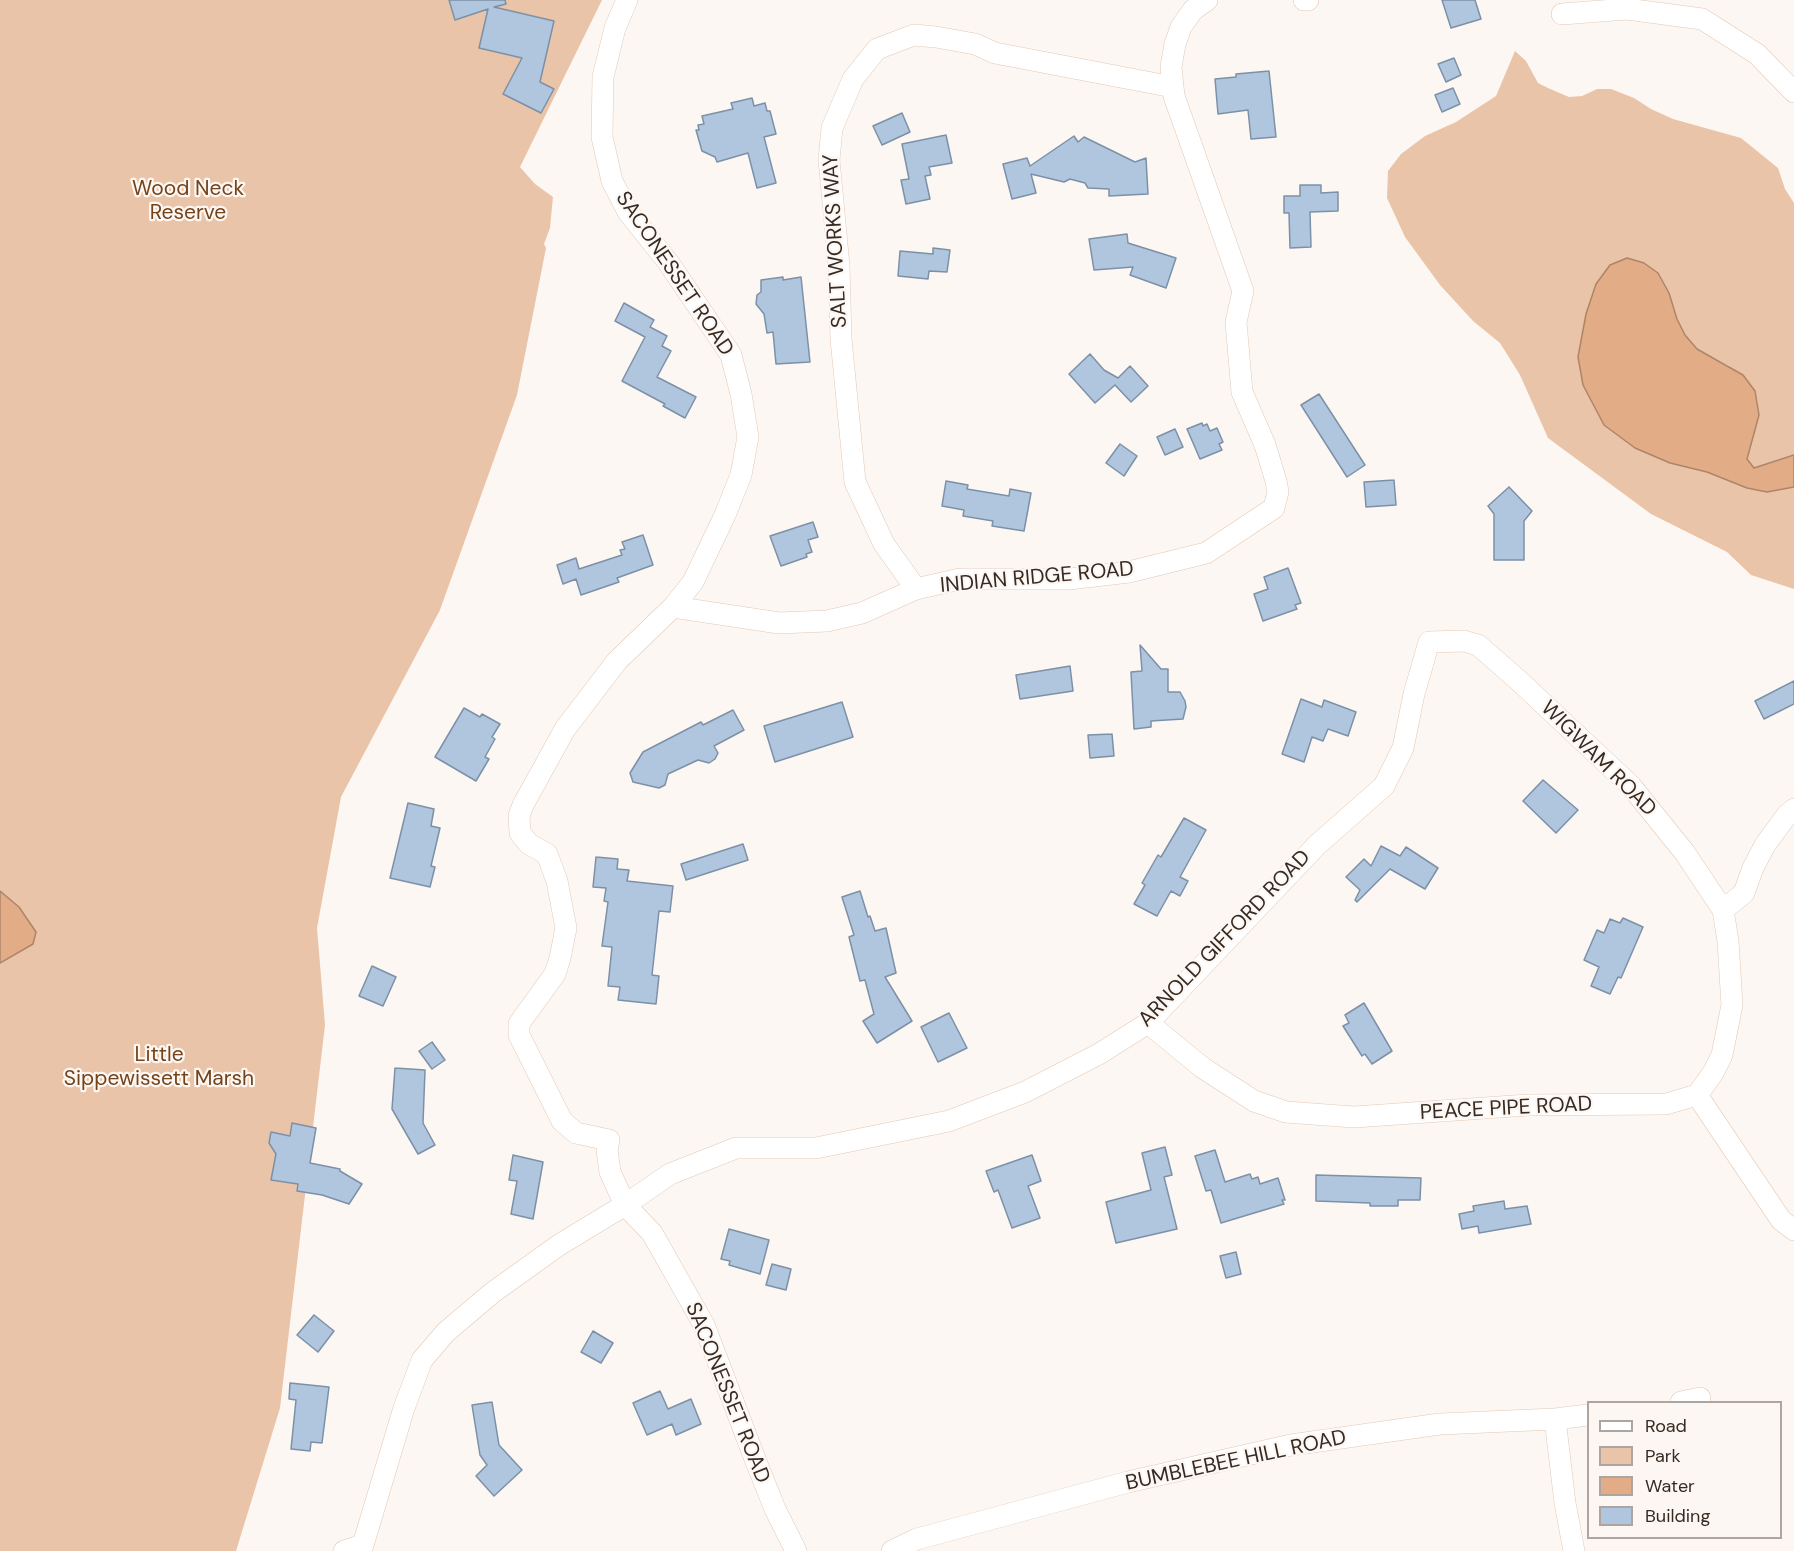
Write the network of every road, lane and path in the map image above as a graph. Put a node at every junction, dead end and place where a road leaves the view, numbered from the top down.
1 (627, 0) edge
2 (1207, 0) edge
3 (1563, 14) dead end
4 (1173, 87) junction
5 (1794, 92) edge
6 (916, 589) junction
7 (673, 607) junction
8 (1429, 642) joint
9 (1794, 809) edge
10 (1723, 910) junction
11 (1148, 1023) junction
12 (1696, 1095) junction
13 (625, 1205) junction
14 (1794, 1230) edge
15 (1587, 1415) edge
16 (1555, 1419) junction
17 (359, 1549) edge
18 (795, 1550) edge
19 (892, 1551) edge
20 (1574, 1551) edge

1 - 7 street, SACONESSET ROAD
2 - 4 street
3 - 5 street
4 - 6 street, INDIAN RIDGE ROAD
4 - 6 street, SALT WORKS WAY
6 - 7 street, INDIAN RIDGE ROAD
7 - 13 street, SACONESSET ROAD
8 - 10 street, WIGWAM ROAD
8 - 11 street, ARNOLD GIFFORD ROAD
9 - 10 street
10 - 12 street
11 - 12 street, PEACE PIPE ROAD
11 - 13 street, ARNOLD GIFFORD ROAD
12 - 14 street
13 - 17 street, ARNOLD GIFFORD ROAD
13 - 18 street, SACONESSET ROAD
15 - 16 street, BUMBLEBEE HILL ROAD
16 - 19 street, BUMBLEBEE HILL ROAD
16 - 20 street

